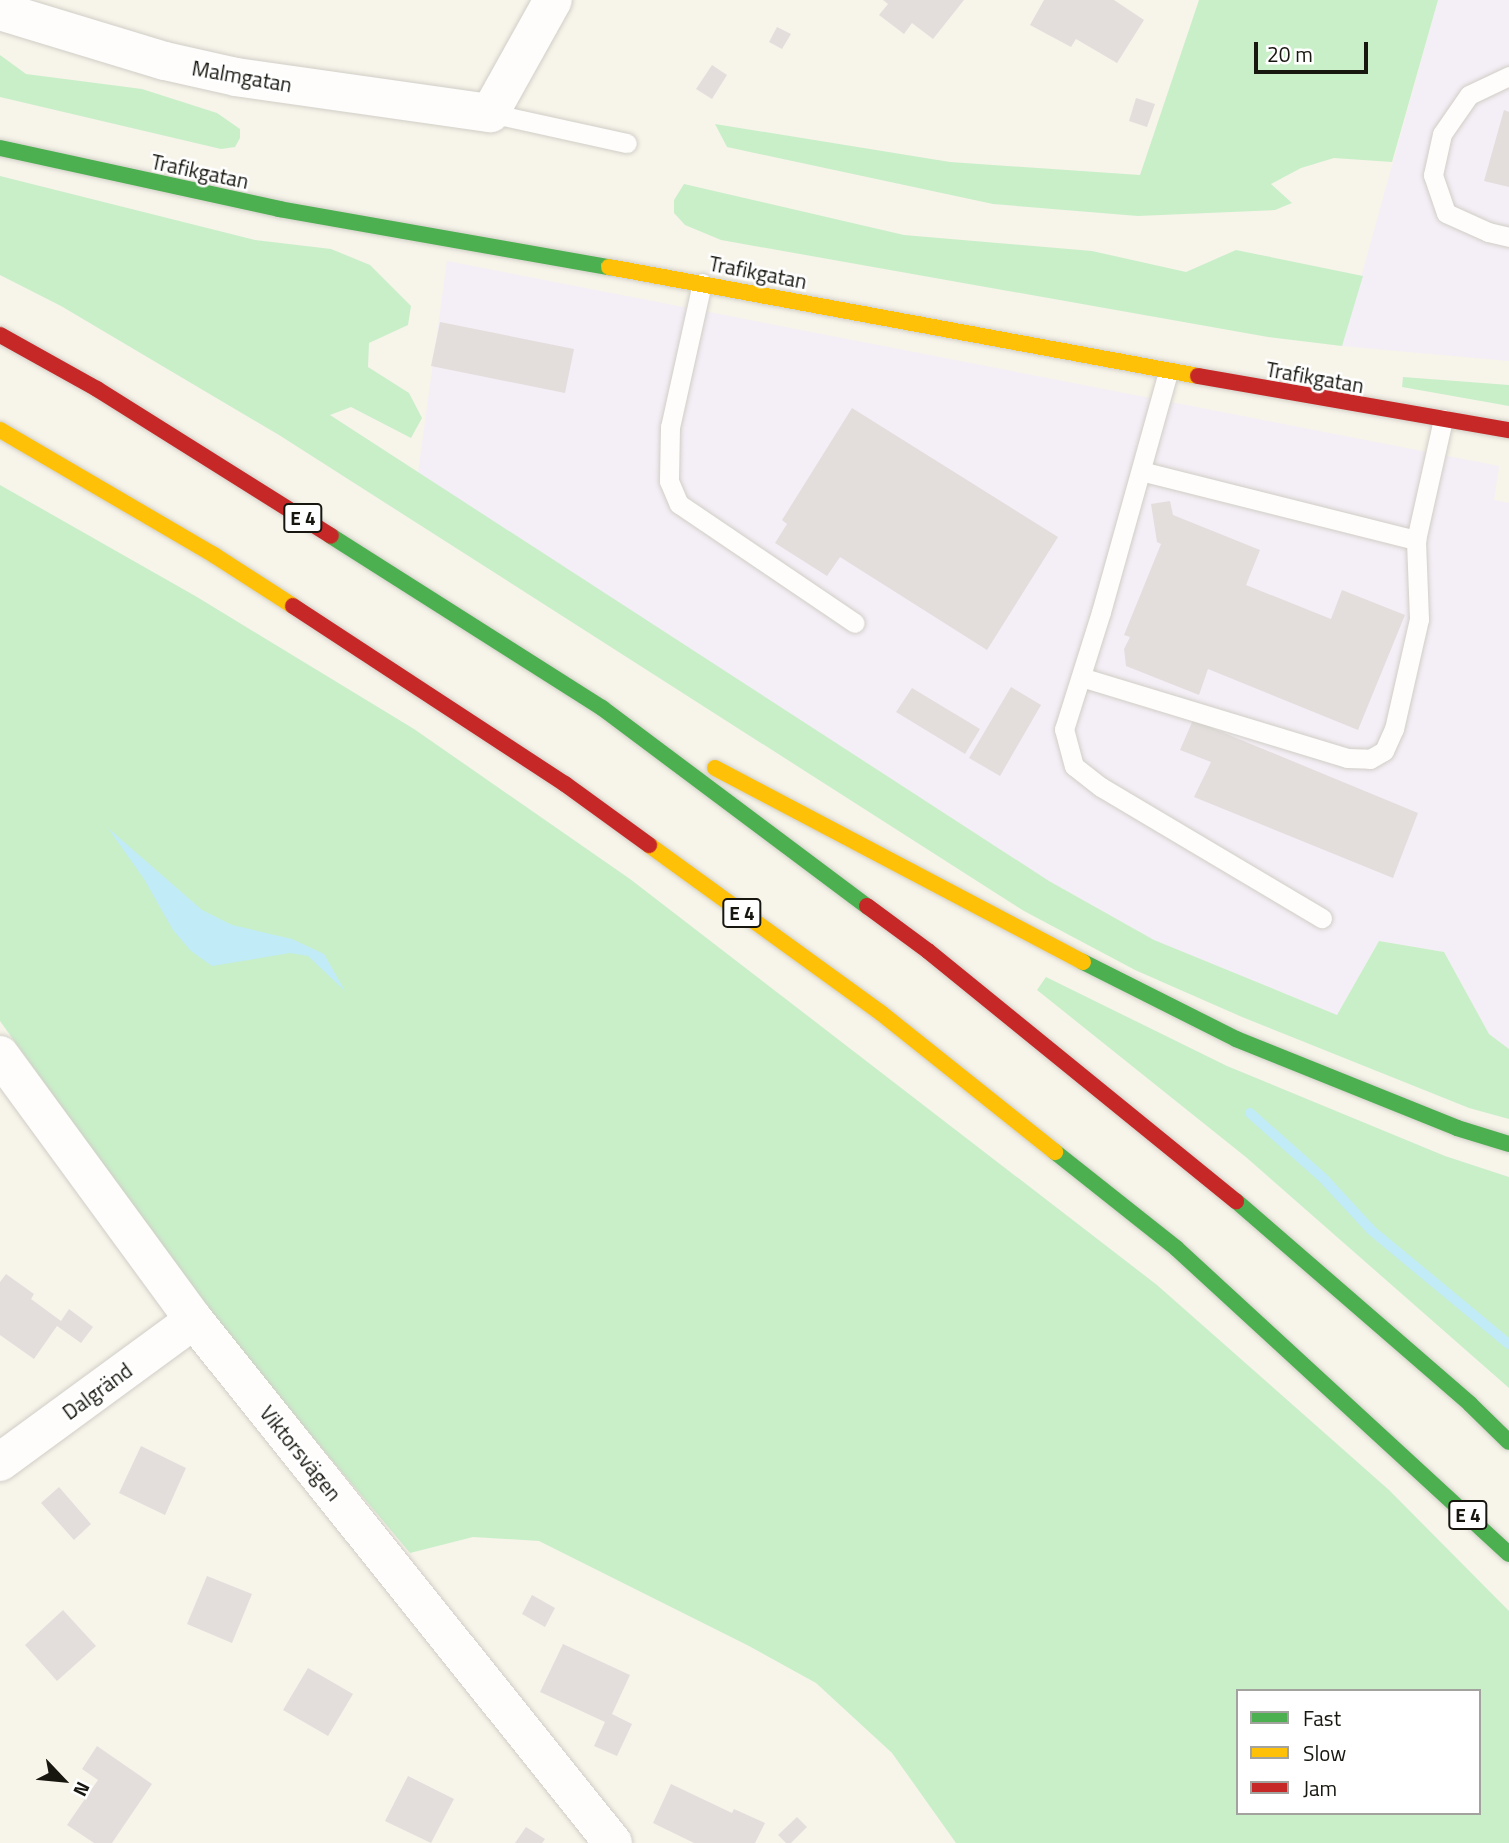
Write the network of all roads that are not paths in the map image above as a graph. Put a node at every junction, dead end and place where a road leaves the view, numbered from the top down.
1 (553, 0) edge
2 (0, 11) edge
3 (1509, 76) edge
4 (490, 113) junction
5 (628, 144) dead end
6 (0, 148) edge
7 (1509, 237) edge
8 (702, 283) junction
9 (0, 335) edge
10 (1168, 372) junction
11 (1443, 419) junction
12 (0, 430) edge
13 (1509, 430) edge
14 (1141, 471) junction
15 (1416, 540) junction
16 (855, 623) dead end
17 (1081, 677) junction
18 (602, 708) junction
19 (1322, 918) dead end
20 (0, 1055) edge
21 (1509, 1144) edge
22 (194, 1320) junction
23 (1509, 1442) edge
24 (0, 1462) edge
25 (1509, 1555) edge
26 (613, 1843) edge

1 - 4 street
2 - 4 street, Malmgatan
3 - 7 lane
4 - 5 lane, Malmgatan
6 - 8 main road, Trafikgatan
8 - 10 main road, Trafikgatan
8 - 16 lane
9 - 18 main road, E 4
10 - 11 main road, Trafikgatan
10 - 14 lane
11 - 13 main road, Trafikgatan
11 - 15 lane
12 - 25 main road, E 4
14 - 15 lane
14 - 17 lane
15 - 17 lane
17 - 19 lane
18 - 21 main road, E 4
18 - 23 main road, E 4
20 - 22 street, Viktorsvägen
22 - 24 street, Dalgränd
22 - 26 street, Viktorsvägen

